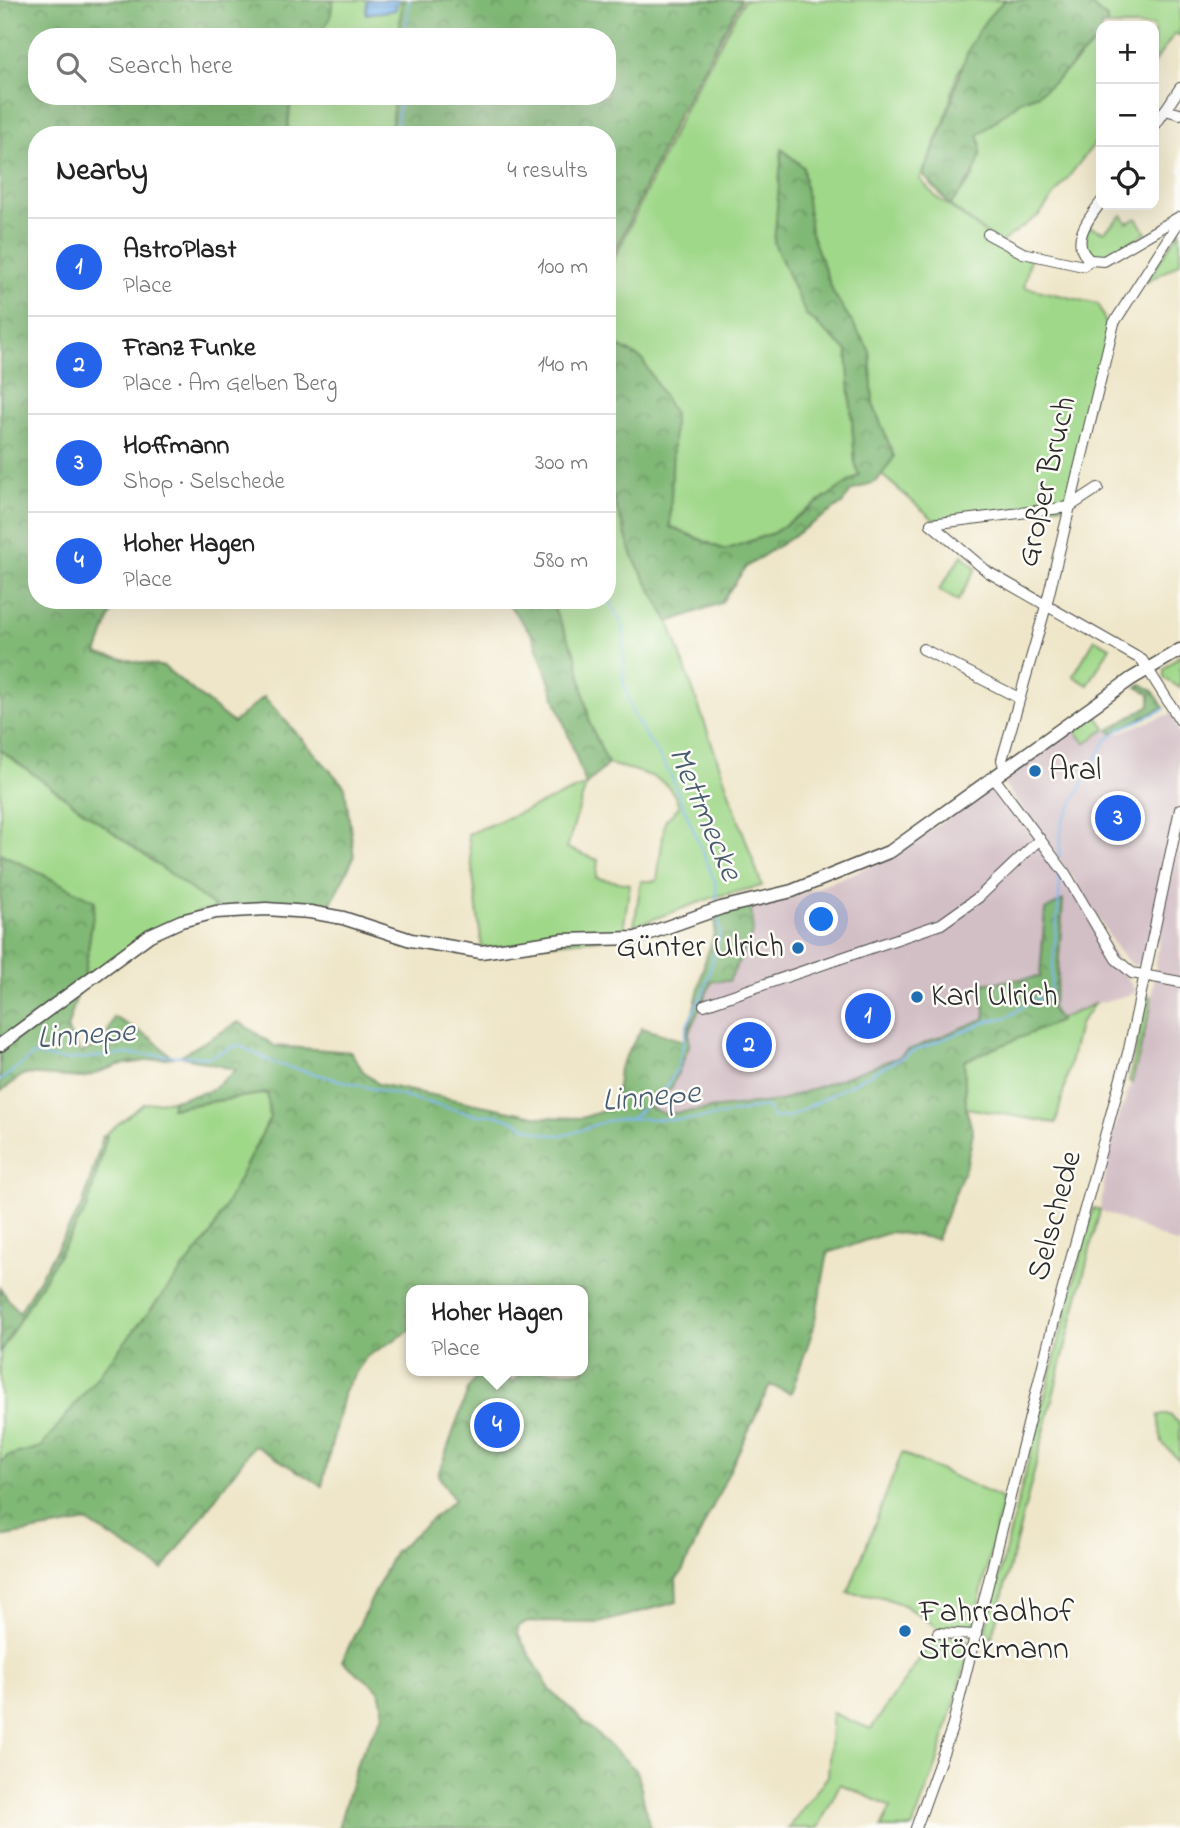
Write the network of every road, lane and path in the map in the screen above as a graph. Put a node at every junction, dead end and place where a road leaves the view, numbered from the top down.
1 (1180, 89) edge
2 (1165, 110) junction
3 (1180, 114) edge
4 (1159, 119) edge
5 (1096, 208) edge
6 (1180, 218) edge
7 (988, 234) dead end
8 (1090, 260) junction
9 (1098, 488) dead end
10 (1069, 507) junction
11 (1046, 606) junction
12 (923, 649) dead end
13 (1180, 650) edge
14 (1148, 668) junction
15 (1019, 698) junction
16 (1180, 719) edge
17 (1005, 771) junction
18 (994, 778) junction
19 (1180, 809) edge
20 (1040, 839) junction
21 (1147, 975) junction
22 (1180, 982) edge
23 (704, 1005) dead end
24 (0, 1045) edge
25 (938, 1633) dead end
26 (976, 1635) junction
27 (916, 1828) edge

1 - 2 street
2 - 3 street
2 - 4 street
5 - 8 street
6 - 8 street
6 - 10 street, Großer Bruch
7 - 8 street
9 - 10 street
10 - 11 street, Großer Bruch
10 - 11 street
11 - 14 street
11 - 15 street, Großer Bruch
12 - 15 street
13 - 14 main road
14 - 16 street
14 - 17 main road
15 - 17 street, Großer Bruch
17 - 18 main road
18 - 20 street
18 - 24 main road
19 - 21 street, Selschede
20 - 21 street
20 - 23 street
21 - 22 street
21 - 26 street, Selschede
25 - 26 street
26 - 27 street, Selschede

